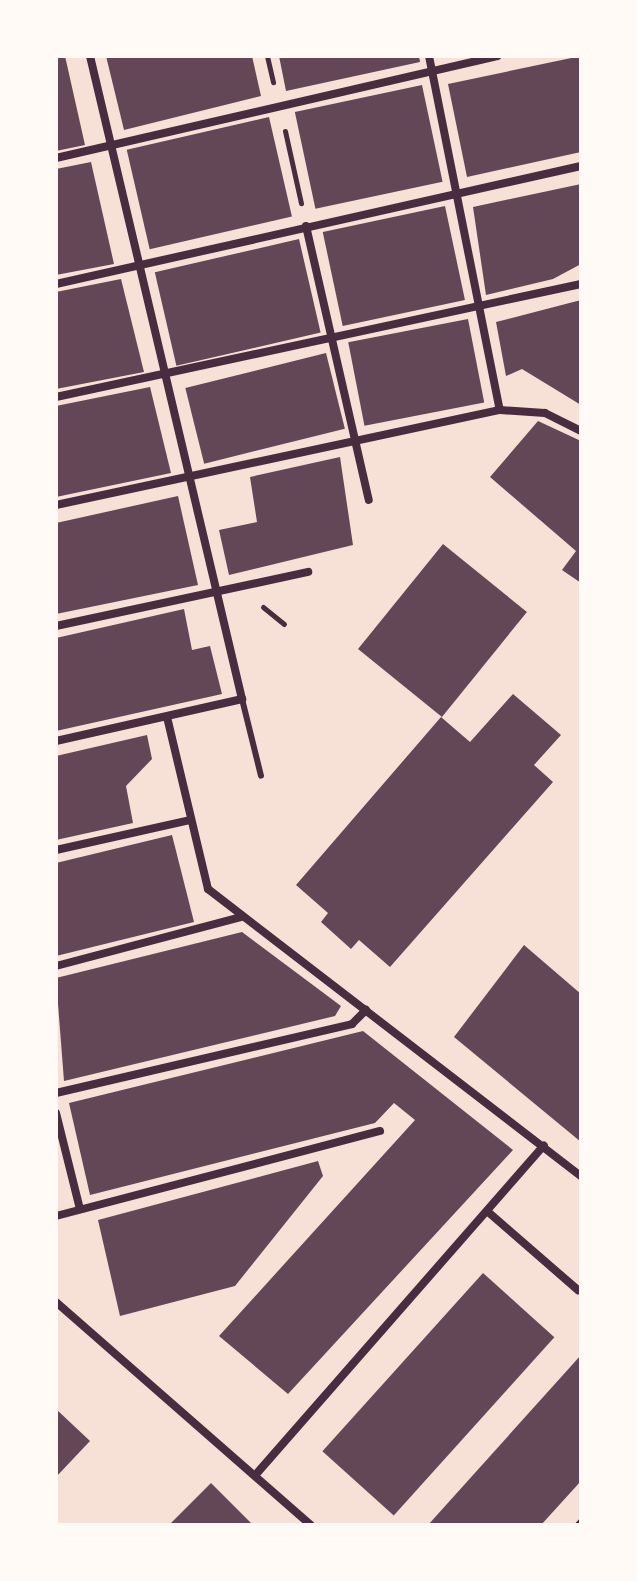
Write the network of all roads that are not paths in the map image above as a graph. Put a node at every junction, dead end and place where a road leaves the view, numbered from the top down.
1 (90, 56) edge
2 (429, 56) edge
3 (497, 56) edge
4 (432, 70) junction
5 (112, 147) junction
6 (56, 158) edge
7 (581, 166) edge
8 (455, 193) junction
9 (306, 226) junction
10 (142, 267) junction
11 (56, 284) edge
12 (581, 284) edge
13 (477, 308) junction
14 (332, 341) junction
15 (168, 375) junction
16 (56, 397) edge
17 (500, 410) junction
18 (581, 431) edge
19 (355, 441) junction
20 (190, 476) junction
21 (369, 500) dead end
22 (56, 505) edge
23 (308, 572) dead end
24 (217, 591) junction
25 (56, 626) edge
26 (242, 699) junction
27 (167, 717) junction
28 (56, 741) edge
29 (261, 776) dead end
30 (190, 820) junction
31 (56, 850) edge
32 (241, 917) junction
33 (56, 966) edge
34 (366, 1010) junction
35 (56, 1093) edge
36 (56, 1113) edge
37 (380, 1131) dead end
38 (544, 1145) junction
39 (581, 1176) edge
40 (80, 1209) junction
41 (487, 1211) junction
42 (56, 1216) edge
43 (580, 1290) edge
44 (56, 1302) edge
45 (258, 1472) junction
46 (311, 1525) edge

1 - 5 street
2 - 4 street
3 - 4 street
4 - 5 street
4 - 8 street
5 - 6 street
5 - 10 street
7 - 8 street
8 - 9 street
8 - 13 street
9 - 10 street
9 - 14 street
10 - 11 street
10 - 15 street
12 - 13 street
13 - 14 street
13 - 17 street
14 - 15 street
14 - 19 street
15 - 16 street
15 - 20 street
17 - 18 street
17 - 19 street
19 - 20 street
19 - 21 street
20 - 22 street
20 - 24 street
23 - 24 street
24 - 25 street
24 - 26 street
26 - 27 street
26 - 29 lane
27 - 28 street
27 - 30 street
30 - 31 street
30 - 32 street
32 - 33 street
32 - 34 street
34 - 35 street
34 - 38 street
36 - 40 street
37 - 40 street
38 - 39 street
38 - 41 street
40 - 42 street
41 - 43 street
41 - 45 street
44 - 45 street
45 - 46 street

